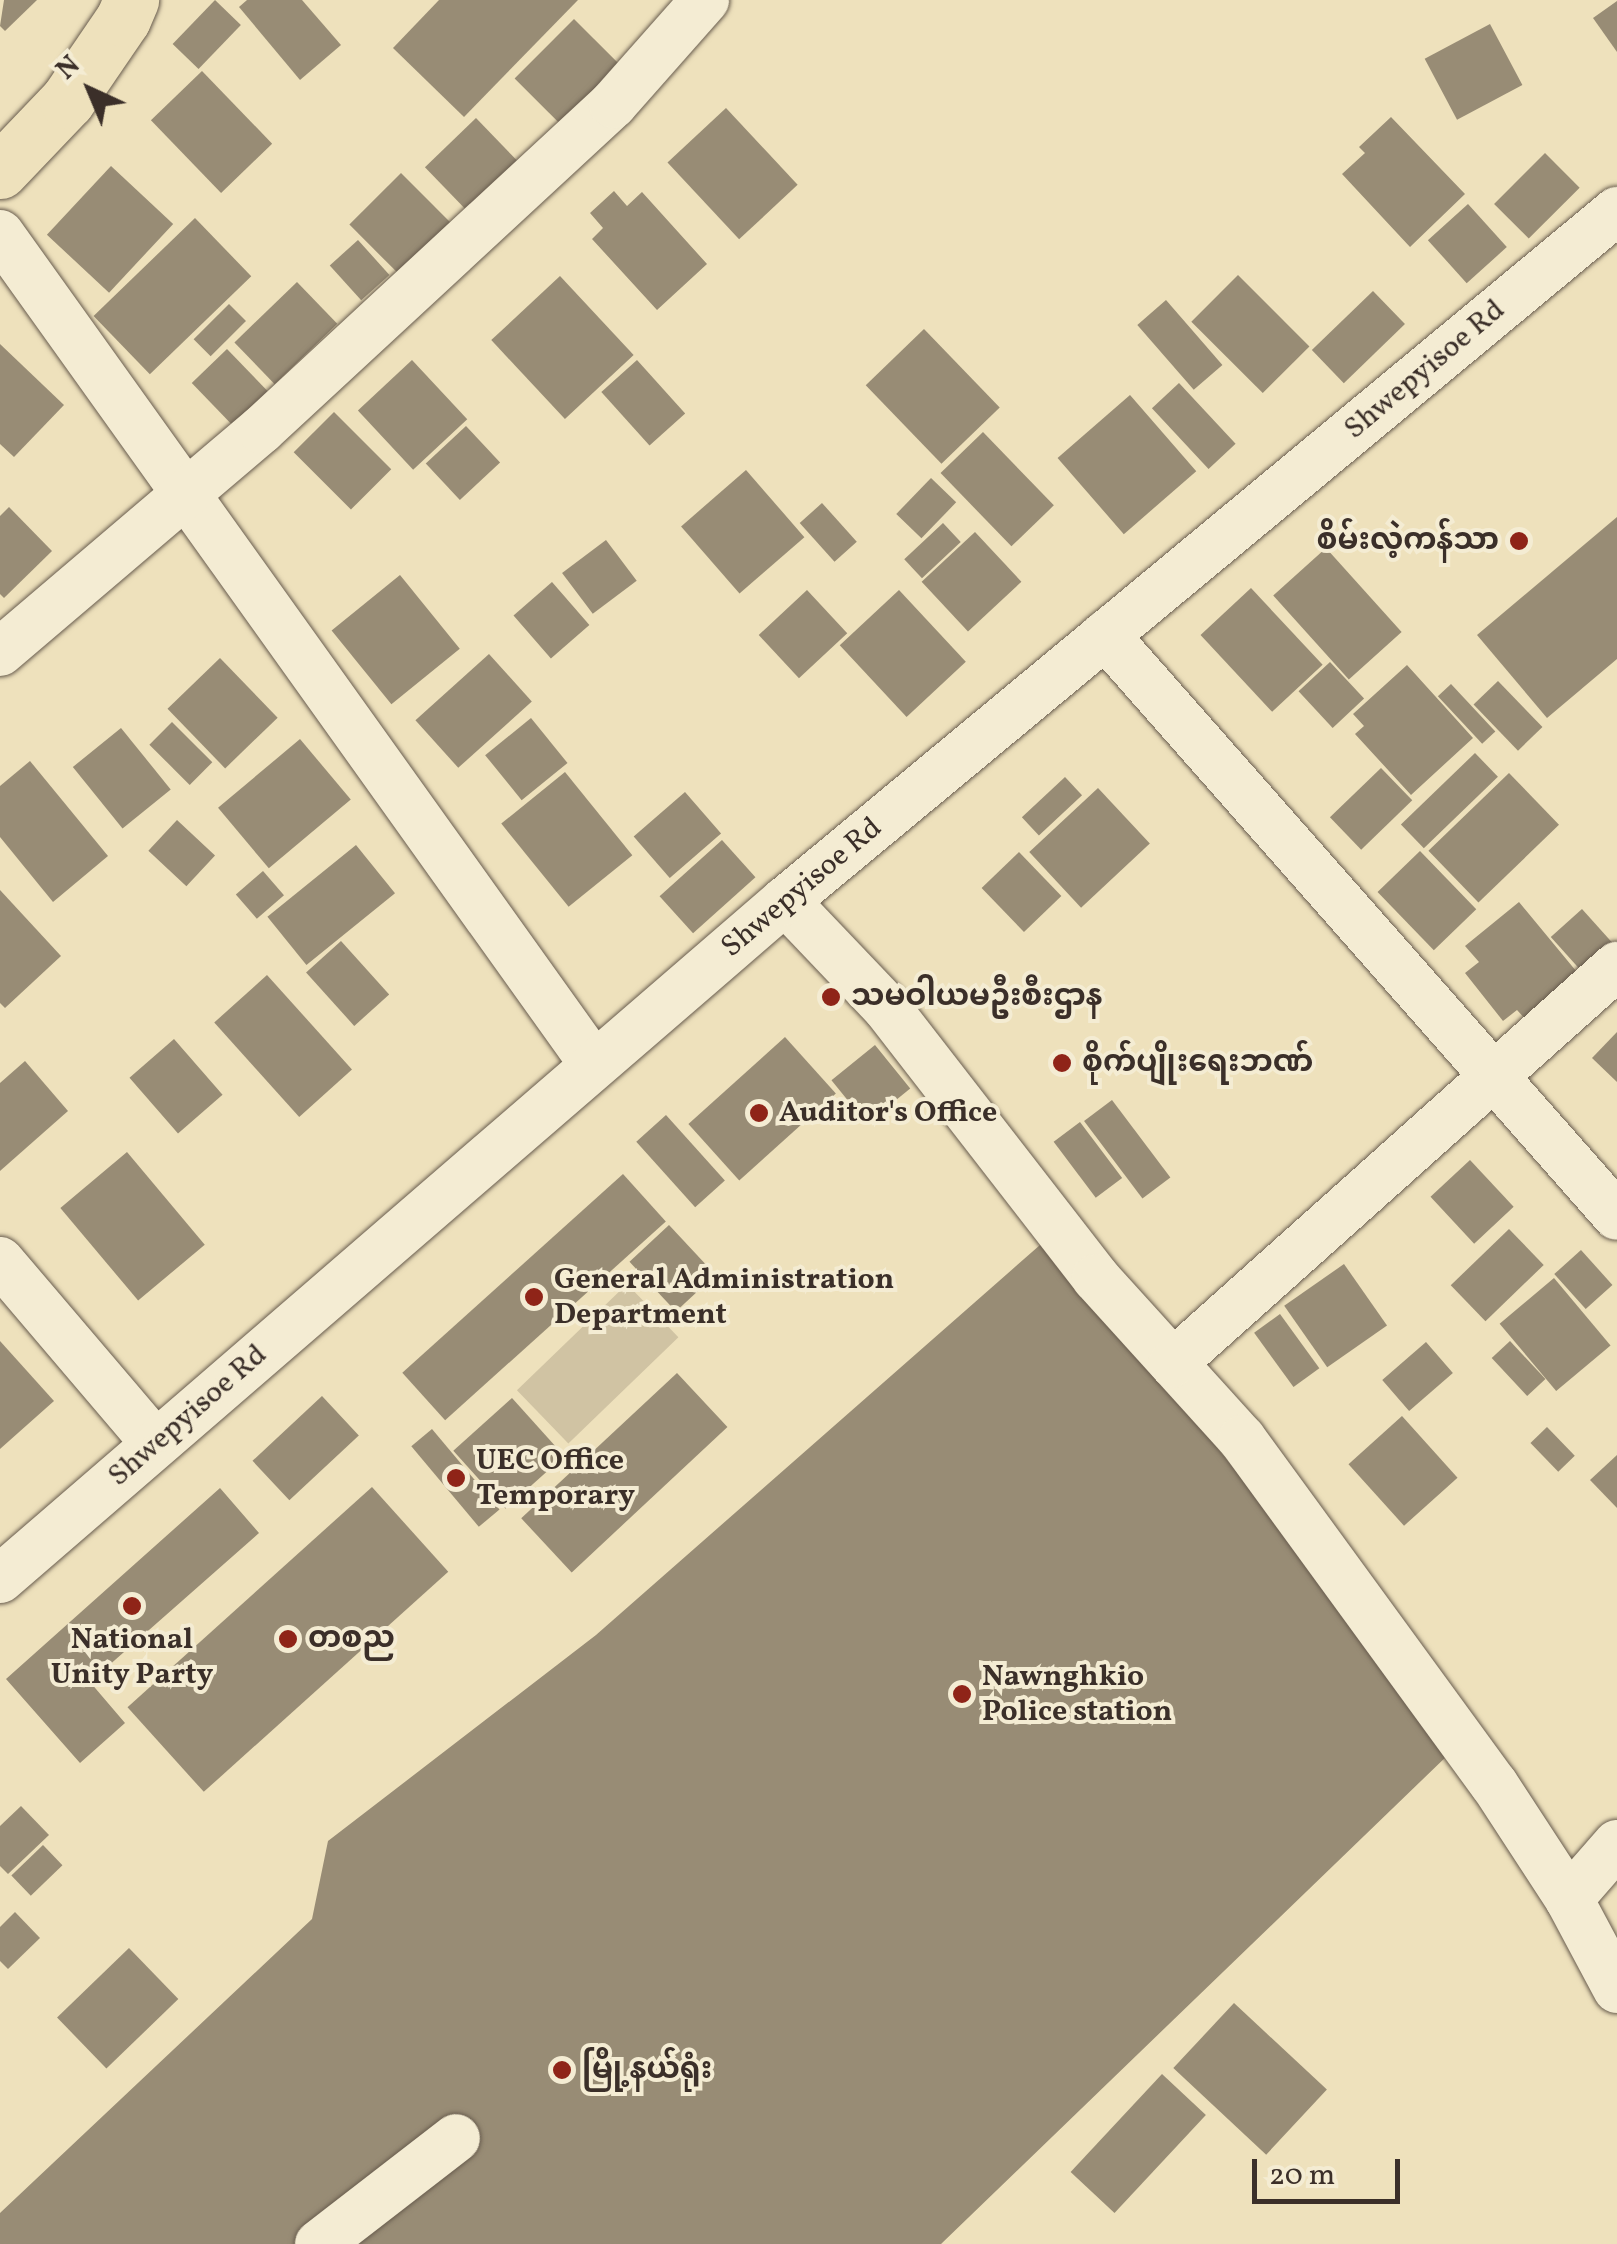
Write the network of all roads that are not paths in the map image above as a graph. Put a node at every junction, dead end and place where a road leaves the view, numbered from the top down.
1 (705, 0) edge
2 (132, 6) edge
3 (0, 171) edge
4 (1611, 229) edge
5 (0, 234) edge
6 (185, 493) junction
7 (1105, 635) junction
8 (0, 652) edge
9 (785, 902) junction
10 (1617, 966) edge
11 (594, 1065) junction
12 (1496, 1077) junction
13 (1617, 1216) edge
14 (0, 1260) edge
15 (1172, 1363) junction
16 (156, 1444) junction
17 (0, 1579) edge
18 (1617, 1844) edge
19 (1569, 1899) junction
20 (1617, 1989) edge
21 (456, 2138) dead end
22 (319, 2244) edge

1 - 6 street
2 - 3 highway
4 - 7 street, Shwepyisoe Rd
5 - 6 street
6 - 8 street
6 - 11 street
7 - 9 street, Shwepyisoe Rd
7 - 12 street
9 - 11 street, Shwepyisoe Rd
9 - 15 street
10 - 12 street
11 - 16 street, Shwepyisoe Rd
12 - 13 street
12 - 15 street
14 - 16 street
15 - 19 street
16 - 17 street, Shwepyisoe Rd
18 - 19 street
19 - 20 street
21 - 22 street

